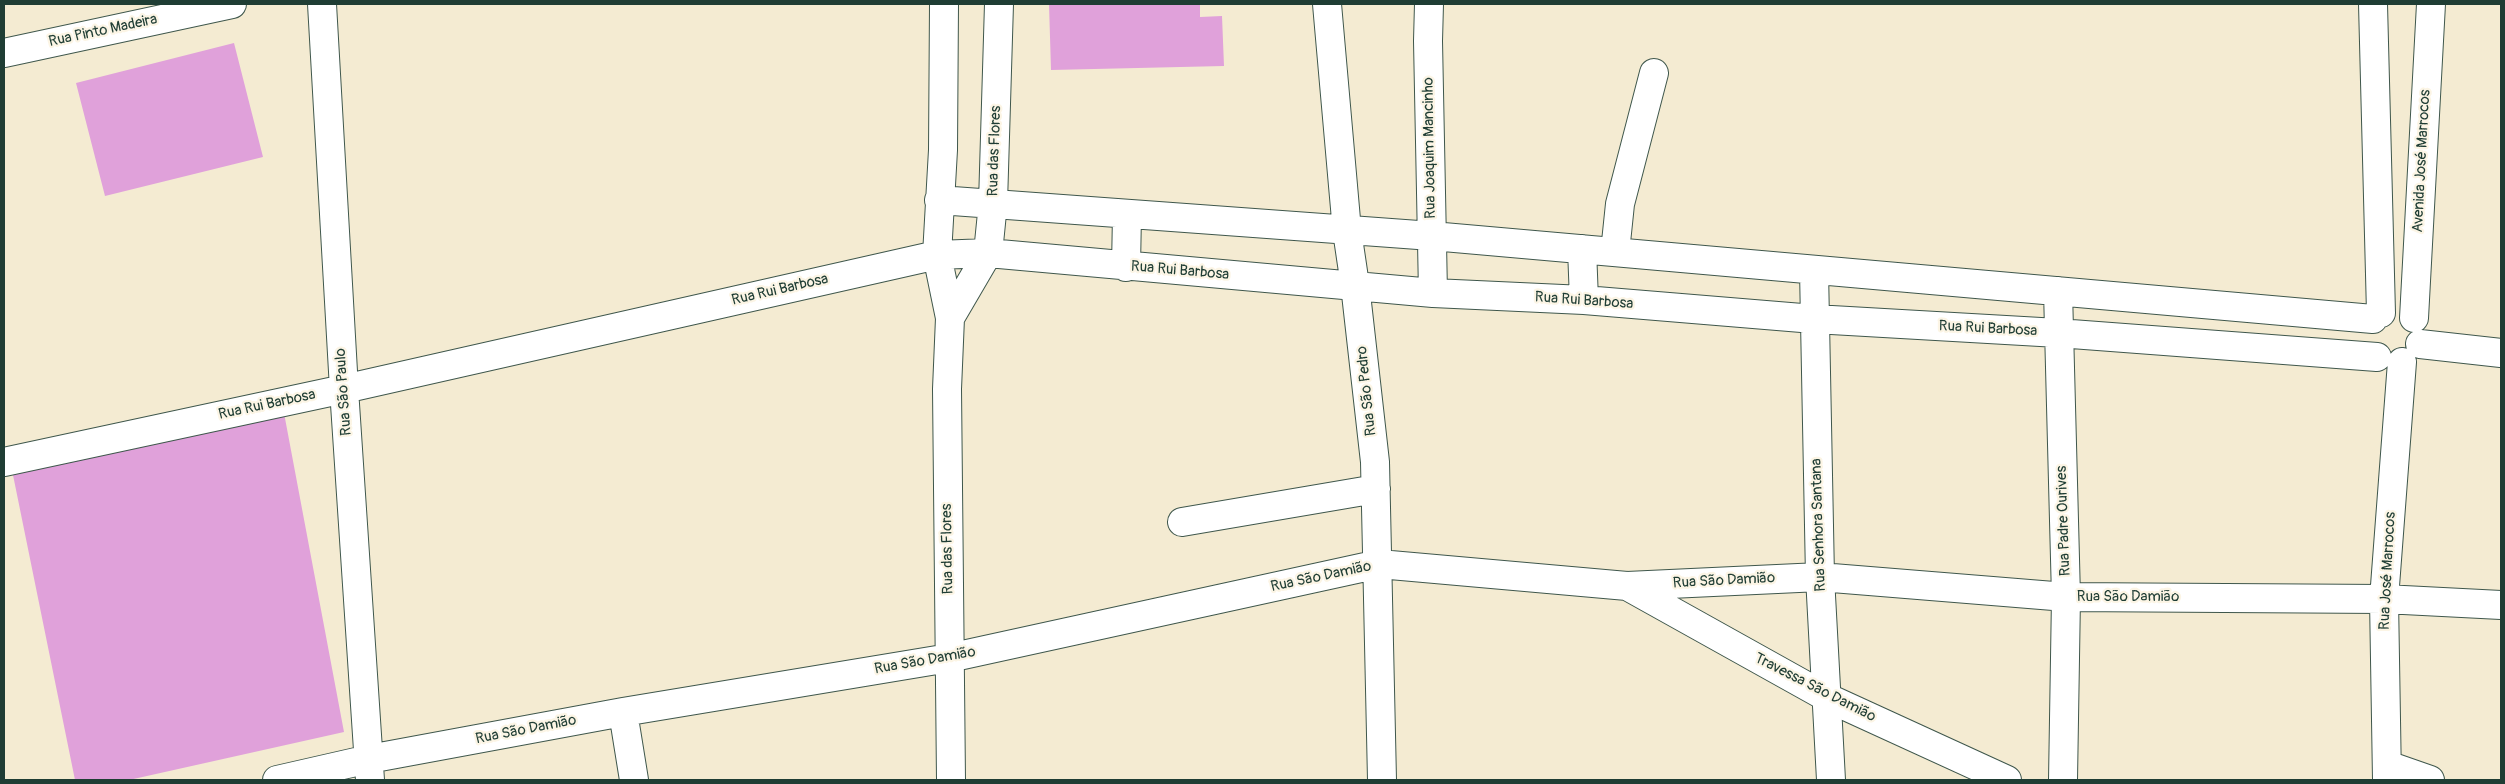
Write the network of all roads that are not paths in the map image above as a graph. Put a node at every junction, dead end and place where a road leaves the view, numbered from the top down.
1 (232, 4) edge
2 (322, 4) edge
3 (944, 4) edge
4 (999, 4) edge
5 (1327, 4) edge
6 (1429, 4) edge
7 (2373, 4) edge
8 (2430, 4) edge
9 (4, 53) edge
10 (1654, 73) dead end
11 (939, 200) junction
12 (993, 204) junction
13 (1127, 214) junction
14 (1347, 231) junction
15 (1432, 236) junction
16 (1582, 250) junction
17 (1615, 252) junction
18 (988, 253) junction
19 (937, 256) junction
20 (1126, 267) junction
21 (1814, 270) junction
22 (1356, 285) junction
23 (2058, 291) junction
24 (1433, 293) junction
25 (1584, 300) junction
26 (2377, 316) junction
27 (950, 318) junction
28 (1814, 319) junction
29 (2058, 332) junction
30 (2403, 345) junction
31 (2501, 353) edge
32 (344, 389) junction
33 (4, 462) edge
34 (1376, 489) junction
35 (1182, 522) dead end
36 (1379, 564) junction
37 (1820, 577) junction
38 (1627, 586) junction
39 (2066, 596) junction
40 (2384, 599) junction
41 (2501, 605) edge
42 (949, 658) junction
43 (1828, 698) junction
44 (623, 712) junction
45 (370, 770) edge
46 (2387, 773) edge
47 (277, 780) edge
48 (634, 780) edge
49 (951, 780) edge
50 (1382, 780) edge
51 (1831, 780) edge
52 (2007, 780) edge
53 (2063, 780) edge
54 (2430, 780) edge

1 - 9 street, Rua Pinto Madeira
2 - 32 street, Rua São Paulo
3 - 11 street, Rua das Flores
4 - 12 street, Rua das Flores
5 - 14 street, Rua São Pedro
6 - 15 street, Rua Joaquim Mancinho
7 - 26 street
8 - 30 street, Avenida José Marrocos
10 - 17 street
11 - 12 street
11 - 19 street, Rua das Flores
12 - 13 street
12 - 18 street, Rua das Flores
13 - 14 street
13 - 20 street
14 - 15 street
14 - 22 street, Rua São Pedro
15 - 16 street
15 - 24 street, Rua Joaquim Mancinho
16 - 17 street
16 - 25 street
17 - 21 street
18 - 19 street, Rua Rui Barbosa
18 - 20 street, Rua Rui Barbosa
18 - 27 street, Rua das Flores
19 - 27 street, Rua das Flores
19 - 32 street, Rua Rui Barbosa
20 - 22 street, Rua Rui Barbosa
21 - 23 street
21 - 28 street, Rua Senhora Santana
22 - 24 street, Rua Rui Barbosa
22 - 34 street, Rua São Pedro
23 - 26 street
23 - 29 street, Rua Padre Ourives
24 - 25 street, Rua Rui Barbosa
25 - 28 street, Rua Rui Barbosa
26 - 30 street
26 - 30 street
27 - 42 street, Rua das Flores
28 - 29 street, Rua Rui Barbosa
28 - 37 street, Rua Senhora Santana
29 - 30 street, Rua Rui Barbosa
29 - 39 street, Rua Padre Ourives
30 - 31 street, Rua Rui Barbosa
30 - 40 street, Rua José Marrocos
32 - 33 street, Rua Rui Barbosa
32 - 45 street, Rua São Paulo
34 - 35 street
34 - 36 street, Rua São Pedro
36 - 38 street, Rua São Damião
36 - 42 street, Rua São Damião
36 - 50 street, Rua São Pedro
37 - 38 street, Rua São Damião
37 - 39 street, Rua São Damião
37 - 43 street, Rua Senhora Santana
38 - 43 street, Travessa São Damião
39 - 40 street, Rua São Damião
39 - 53 street, Rua Padre Ourives
40 - 41 street, Rua São Damião
40 - 46 street, Rua José Marrocos
42 - 44 street, Rua São Damião
42 - 49 street, Rua das Flores
43 - 51 street, Rua Senhora Santana
43 - 52 street, Travessa São Damião
44 - 45 street, Rua São Damião
44 - 48 street
45 - 47 street, Rua São Damião
46 - 54 street

